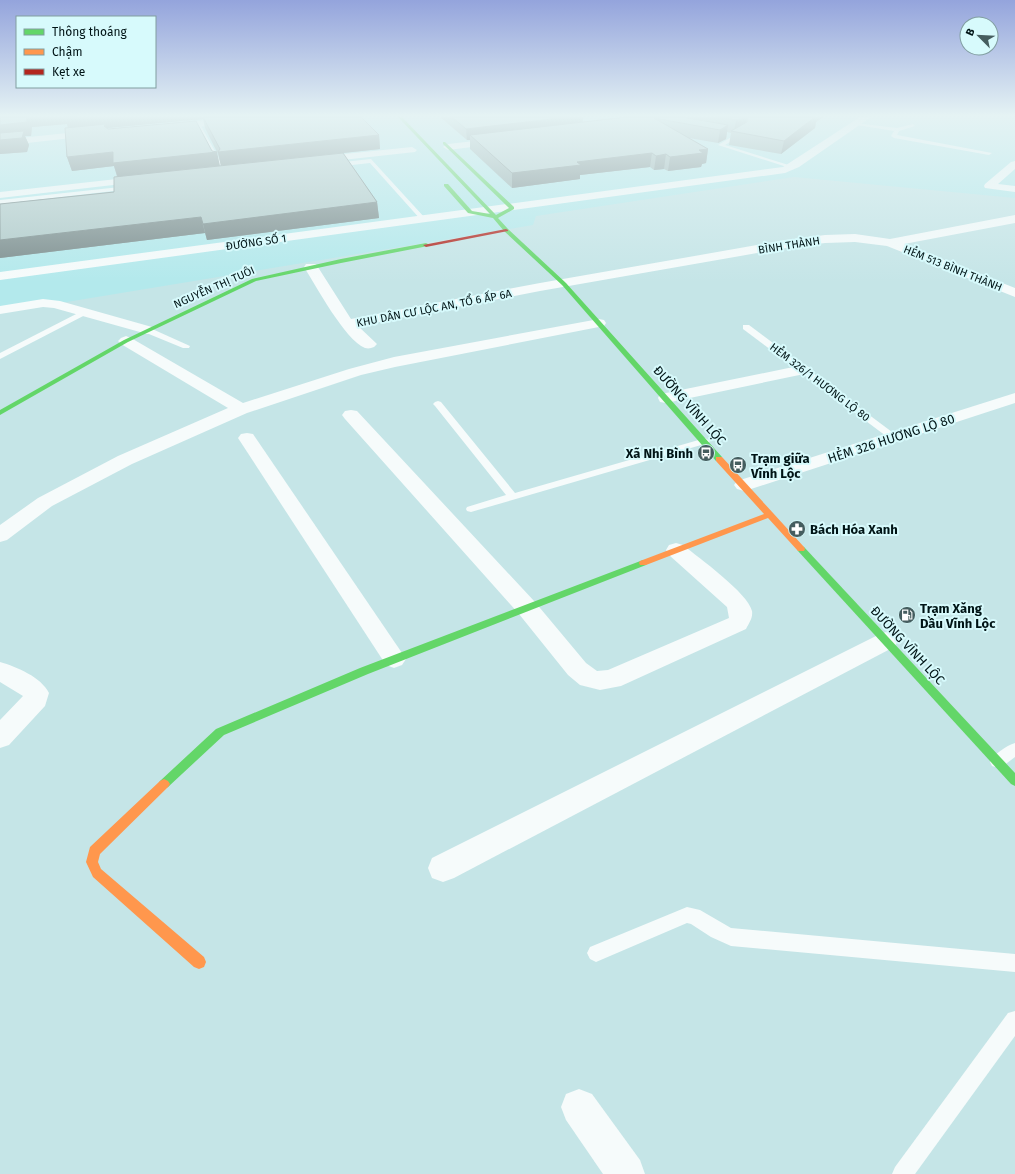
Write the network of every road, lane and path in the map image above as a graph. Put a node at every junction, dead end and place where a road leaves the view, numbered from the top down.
1 (381, 172) edge
2 (453, 172) edge
3 (474, 172) edge
4 (772, 172) edge
5 (1005, 172) edge
6 (151, 178) edge
7 (439, 178) dead end
8 (134, 187) edge
9 (1015, 189) edge
10 (0, 195) edge
11 (0, 202) edge
12 (512, 208) junction
13 (470, 212) junction
14 (492, 214) junction
15 (423, 219) junction
16 (1013, 220) edge
17 (506, 230) junction
18 (890, 243) junction
19 (311, 267) junction
20 (0, 276) edge
21 (1009, 278) dead end
22 (990, 282) junction
23 (564, 284) junction
24 (1015, 293) edge
25 (48, 303) junction
26 (0, 310) edge
27 (87, 312) junction
28 (7, 323) dead end
29 (599, 323) junction
30 (347, 324) junction
31 (746, 327) dead end
32 (147, 330) junction
33 (126, 341) junction
34 (369, 344) dead end
35 (186, 346) dead end
36 (0, 356) edge
37 (803, 370) junction
38 (666, 398) junction
39 (1015, 398) edge
40 (438, 404) dead end
41 (241, 409) junction
42 (0, 413) edge
43 (351, 415) dead end
44 (893, 437) junction
45 (247, 438) dead end
46 (705, 442) junction
47 (744, 485) junction
48 (513, 497) junction
49 (471, 509) dead end
50 (769, 515) junction
51 (0, 535) edge
52 (676, 550) junction
53 (527, 608) junction
54 (886, 641) junction
55 (394, 660) junction
56 (0, 671) edge
57 (0, 738) edge
58 (1015, 750) edge
59 (998, 762) junction
60 (1015, 781) edge
61 (443, 868) dead end
62 (596, 953) dead end
63 (199, 962) dead end
64 (1015, 963) edge
65 (1015, 1020) edge
66 (579, 1107) dead end
67 (626, 1174) edge
68 (902, 1174) edge

1 - 15 lane
2 - 14 main road, ĐƯỜNG VĨNH LỘC
3 - 12 main road
4 - 12 street, ĐƯỜNG SỐ 1
5 - 9 street
6 - 10 street
7 - 13 main road
8 - 11 lane
12 - 14 street, ĐƯỜNG SỐ 1
13 - 14 street, ĐƯỜNG SỐ 1
13 - 15 street, ĐƯỜNG SỐ 1
14 - 17 main road, ĐƯỜNG VĨNH LỘC
15 - 20 street, ĐƯỜNG SỐ 1
16 - 18 street, BÌNH THÀNH
17 - 19 main road, NGUYỄN THỊ TUÔI
17 - 23 main road, ĐƯỜNG VĨNH LỘC
18 - 22 street, HẺM 513 BÌNH THÀNH
18 - 23 street, BÌNH THÀNH
19 - 30 street, KHU DÂN CƯ LỘC AN, TỔ 6 ẤP 6A
19 - 32 main road, NGUYỄN THỊ TUÔI
21 - 22 street
22 - 24 street, HẺM 513 BÌNH THÀNH
23 - 29 main road, ĐƯỜNG VĨNH LỘC
23 - 30 street, KHU DÂN CƯ LỘC AN, TỔ 6 ẤP 6A
25 - 26 street
25 - 27 street
25 - 28 street
27 - 32 street
27 - 36 lane
29 - 38 main road, ĐƯỜNG VĨNH LỘC
29 - 41 street
30 - 34 street
31 - 37 lane, HẺM 326/1 HƯƠNG LỘ 80
32 - 33 main road, NGUYỄN THỊ TUÔI
32 - 35 lane
33 - 41 street
33 - 42 main road, NGUYỄN THỊ TUÔI
37 - 38 street
37 - 44 lane, HẺM 326/1 HƯƠNG LỘ 80
38 - 46 main road, ĐƯỜNG VĨNH LỘC
39 - 44 street, HẺM 326 HƯƠNG LỘ 80
40 - 48 lane
41 - 51 street
43 - 53 street
44 - 47 street, HẺM 326 HƯƠNG LỘ 80
45 - 55 street
46 - 47 main road, ĐƯỜNG VĨNH LỘC
46 - 48 lane
47 - 50 main road, ĐƯỜNG VĨNH LỘC
48 - 49 lane
50 - 52 main road
50 - 54 main road, ĐƯỜNG VĨNH LỘC
52 - 53 main road
52 - 53 street
53 - 55 main road
54 - 59 main road, ĐƯỜNG VĨNH LỘC
54 - 61 street
55 - 63 main road
56 - 57 street
58 - 59 lane
59 - 60 main road, ĐƯỜNG VĨNH LỘC
62 - 64 lane
65 - 68 lane
66 - 67 street

